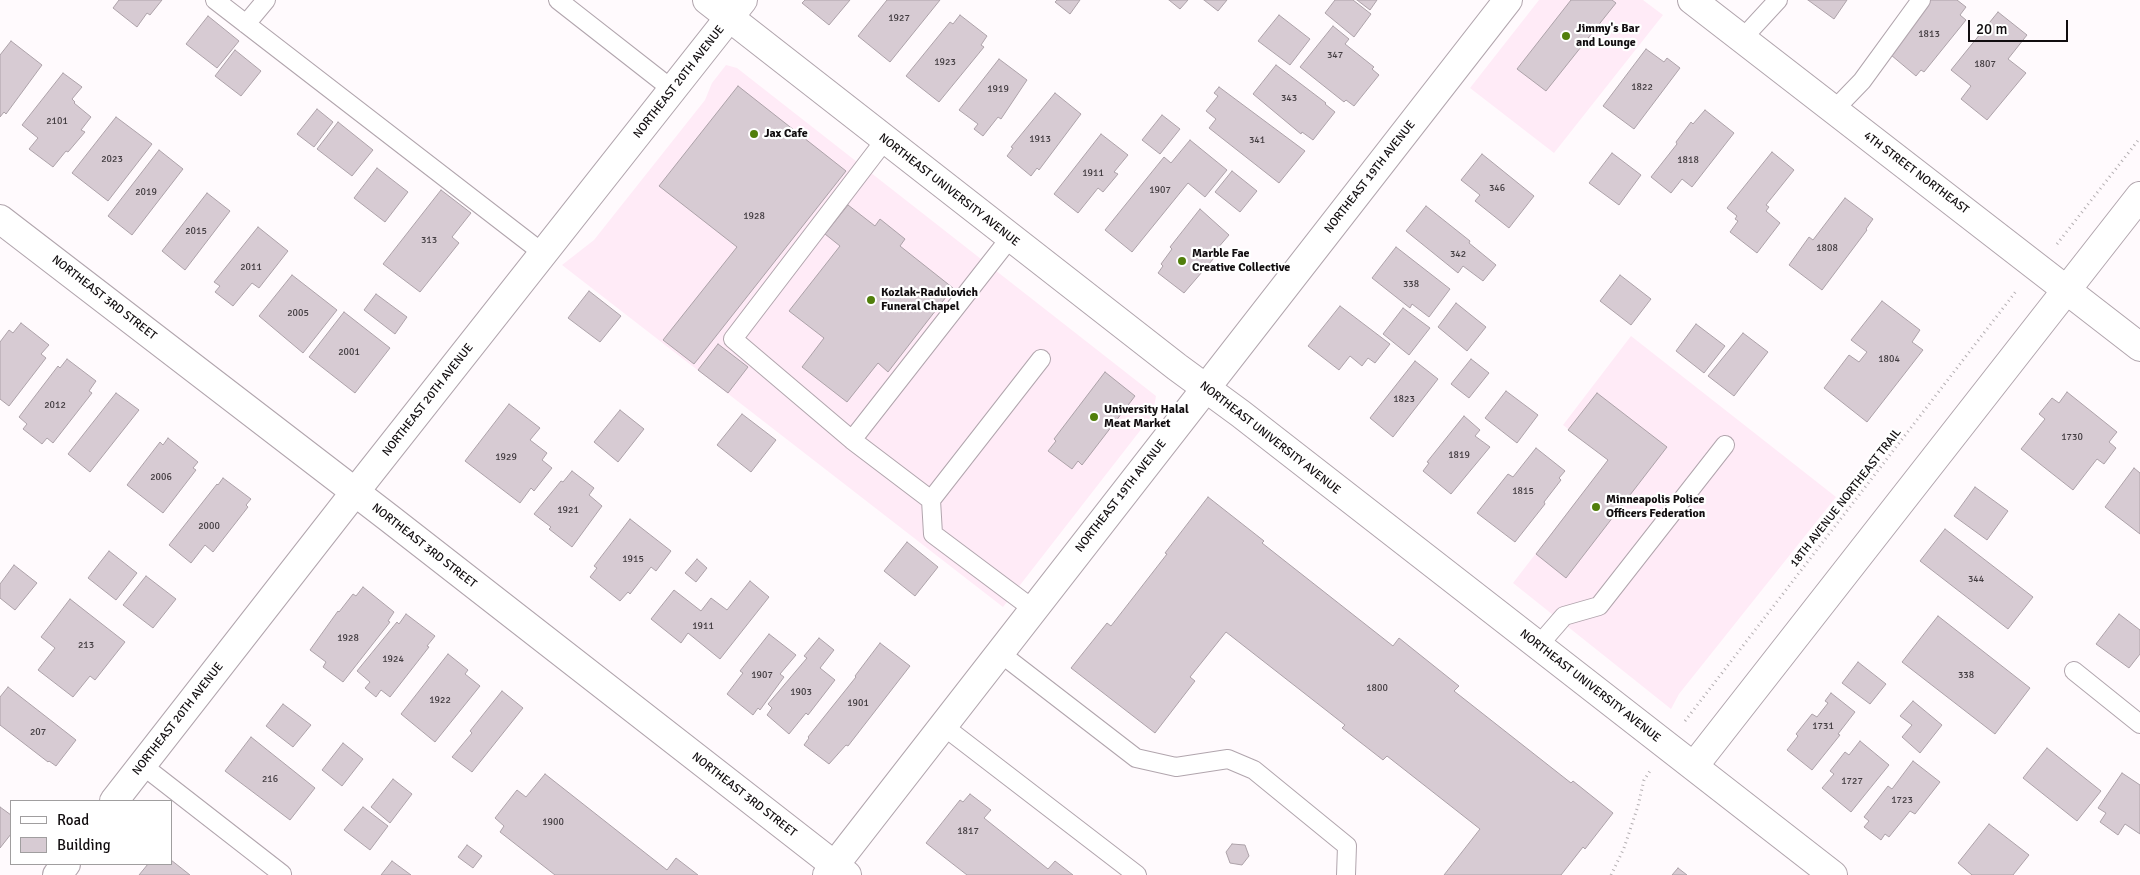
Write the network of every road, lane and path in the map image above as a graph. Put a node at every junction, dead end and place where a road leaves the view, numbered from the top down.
1 (215, 0) edge
2 (266, 0) edge
3 (558, 0) edge
4 (707, 0) edge
5 (1508, 0) edge
6 (1692, 0) edge
7 (1778, 0) edge
8 (1921, 0) edge
9 (736, 9) edge
10 (246, 24) junction
11 (1742, 39) junction
12 (674, 90) junction
13 (1834, 110) junction
14 (2140, 138) edge
15 (885, 140) junction
16 (2140, 196) edge
17 (0, 219) edge
18 (1010, 238) junction
19 (2064, 238) dead end
20 (544, 254) junction
21 (2068, 290) junction
22 (2015, 293) dead end
23 (2140, 346) edge
24 (1041, 359) dead end
25 (1205, 388) junction
26 (852, 440) junction
27 (1725, 444) dead end
28 (354, 492) junction
29 (931, 500) junction
30 (1033, 609) junction
31 (1538, 646) junction
32 (1000, 653) junction
33 (2074, 671) dead end
34 (1690, 713) dead end
35 (2140, 724) edge
36 (942, 725) junction
37 (142, 765) junction
38 (1694, 766) junction
39 (1644, 780) dead end
40 (115, 800) edge
41 (65, 865) edge
42 (836, 872) edge
43 (282, 874) dead end
44 (57, 875) edge
45 (1137, 875) edge
46 (1346, 875) edge
47 (1611, 875) edge
48 (1833, 875) edge

1 - 10 lane
2 - 10 lane
3 - 12 lane
4 - 9 street, NORTHEAST UNIVERSITY AVENUE
5 - 25 street, NORTHEAST 19TH AVENUE
6 - 11 street, 4TH STREET NORTHEAST
7 - 11 lane
8 - 13 lane
9 - 12 street, NORTHEAST 20TH AVENUE
9 - 15 street, NORTHEAST UNIVERSITY AVENUE
10 - 20 lane
11 - 13 street, 4TH STREET NORTHEAST
12 - 20 street, NORTHEAST 20TH AVENUE
13 - 21 street, 4TH STREET NORTHEAST
14 - 19 path
15 - 18 street, NORTHEAST UNIVERSITY AVENUE
15 - 26 lane
16 - 21 street
17 - 28 street, NORTHEAST 3RD STREET
18 - 25 street, NORTHEAST UNIVERSITY AVENUE
18 - 26 lane
20 - 28 street, NORTHEAST 20TH AVENUE
21 - 23 street, 4TH STREET NORTHEAST
21 - 38 street
22 - 34 path, 18TH AVENUE NORTHEAST TRAIL
24 - 29 lane
25 - 30 street, NORTHEAST 19TH AVENUE
25 - 31 street, NORTHEAST UNIVERSITY AVENUE
26 - 29 lane
27 - 31 lane
28 - 37 street, NORTHEAST 20TH AVENUE
28 - 42 street, NORTHEAST 3RD STREET
29 - 30 lane
30 - 32 street, NORTHEAST 19TH AVENUE
31 - 38 street, NORTHEAST UNIVERSITY AVENUE
32 - 36 street, NORTHEAST 19TH AVENUE
32 - 46 lane
33 - 35 lane
36 - 42 street, NORTHEAST 19TH AVENUE
36 - 45 lane
37 - 40 street, NORTHEAST 20TH AVENUE
37 - 43 lane
38 - 48 street, NORTHEAST UNIVERSITY AVENUE
39 - 47 path
41 - 44 street

